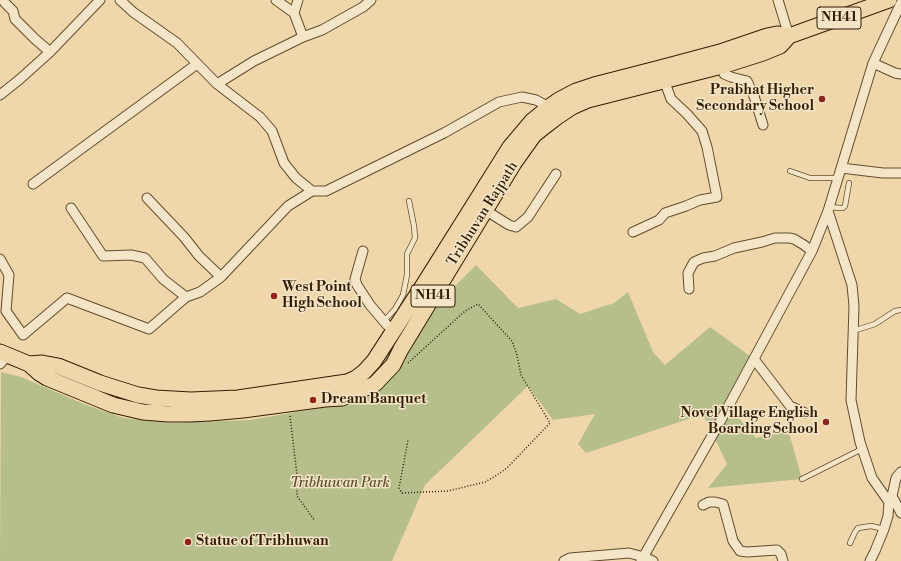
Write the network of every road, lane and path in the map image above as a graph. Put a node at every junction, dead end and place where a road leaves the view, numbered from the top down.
1 (3, 0) edge
2 (100, 0) edge
3 (120, 0) edge
4 (276, 0) edge
5 (298, 0) edge
6 (371, 0) edge
7 (778, 0) edge
8 (889, 0) edge
9 (901, 2) edge
10 (294, 13) junction
11 (303, 36) junction
12 (788, 36) junction
13 (50, 52) junction
14 (873, 63) junction
15 (197, 64) junction
16 (722, 66) junction
17 (901, 74) edge
18 (662, 75) junction
19 (216, 84) junction
20 (0, 95) edge
21 (553, 112) junction
22 (763, 125) dead end
23 (841, 168) junction
24 (790, 171) dead end
25 (556, 174) dead end
26 (901, 174) edge
27 (838, 178) junction
28 (849, 183) dead end
29 (33, 184) dead end
30 (312, 191) junction
31 (147, 198) dead end
32 (409, 201) dead end
33 (71, 208) dead end
34 (829, 209) junction
35 (485, 210) junction
36 (633, 232) dead end
37 (363, 250) dead end
38 (812, 251) junction
39 (0, 259) edge
40 (221, 277) junction
41 (689, 289) dead end
42 (186, 297) junction
43 (901, 310) edge
44 (389, 326) junction
45 (853, 331) junction
46 (3, 357) edge
47 (754, 359) junction
48 (407, 364) dead end
49 (288, 404) junction
50 (190, 407) junction
51 (806, 413) dead end
52 (408, 440) dead end
53 (862, 449) junction
54 (899, 478) edge
55 (802, 479) dead end
56 (891, 499) junction
57 (703, 505) dead end
58 (901, 513) edge
59 (315, 521) dead end
60 (884, 529) junction
61 (850, 543) dead end
62 (748, 557) edge
63 (642, 559) edge
64 (564, 561) edge
65 (653, 561) edge
66 (783, 561) edge
67 (870, 561) edge

1 - 13 street
2 - 13 street
3 - 15 street
4 - 10 street
5 - 10 street
6 - 11 street
7 - 12 street
8 - 12 highway, Tribhuvan Rajpath / NH41
9 - 14 street
10 - 11 street
11 - 19 street
12 - 16 highway, Tribhuvan Rajpath / NH41
12 - 18 highway, Tribhuvan Rajpath / NH41
13 - 20 street
14 - 17 street
14 - 23 street
15 - 19 street
15 - 29 street
16 - 18 highway, Tribhuvan Rajpath / NH41
16 - 22 street
18 - 21 highway, Tribhuvan Rajpath / NH41
18 - 36 street
19 - 30 street
21 - 30 street
21 - 35 highway, Tribhuvan Rajpath / NH41
21 - 44 highway, Tribhuvan Rajpath / NH41
23 - 26 street
23 - 27 street
24 - 27 lane
25 - 35 street
27 - 34 street
28 - 34 lane
30 - 40 street
31 - 40 street
32 - 44 lane
33 - 42 street
34 - 38 street
34 - 45 street
35 - 49 highway, Tribhuvan Rajpath / NH41
37 - 44 street
38 - 41 street
38 - 47 street
39 - 42 street
40 - 42 street
43 - 45 lane
44 - 50 highway, Tribhuvan Rajpath / NH41
45 - 53 street
46 - 50 highway, Tribhuvan Rajpath / NH41
47 - 51 street
47 - 63 street
48 - 52 path
49 - 50 highway, Tribhuvan Rajpath / NH41
49 - 59 path
53 - 55 lane
53 - 56 street
54 - 56 street
56 - 58 street
56 - 60 street
57 - 62 street
60 - 61 lane
60 - 67 street
62 - 66 street
63 - 64 street
63 - 65 street

